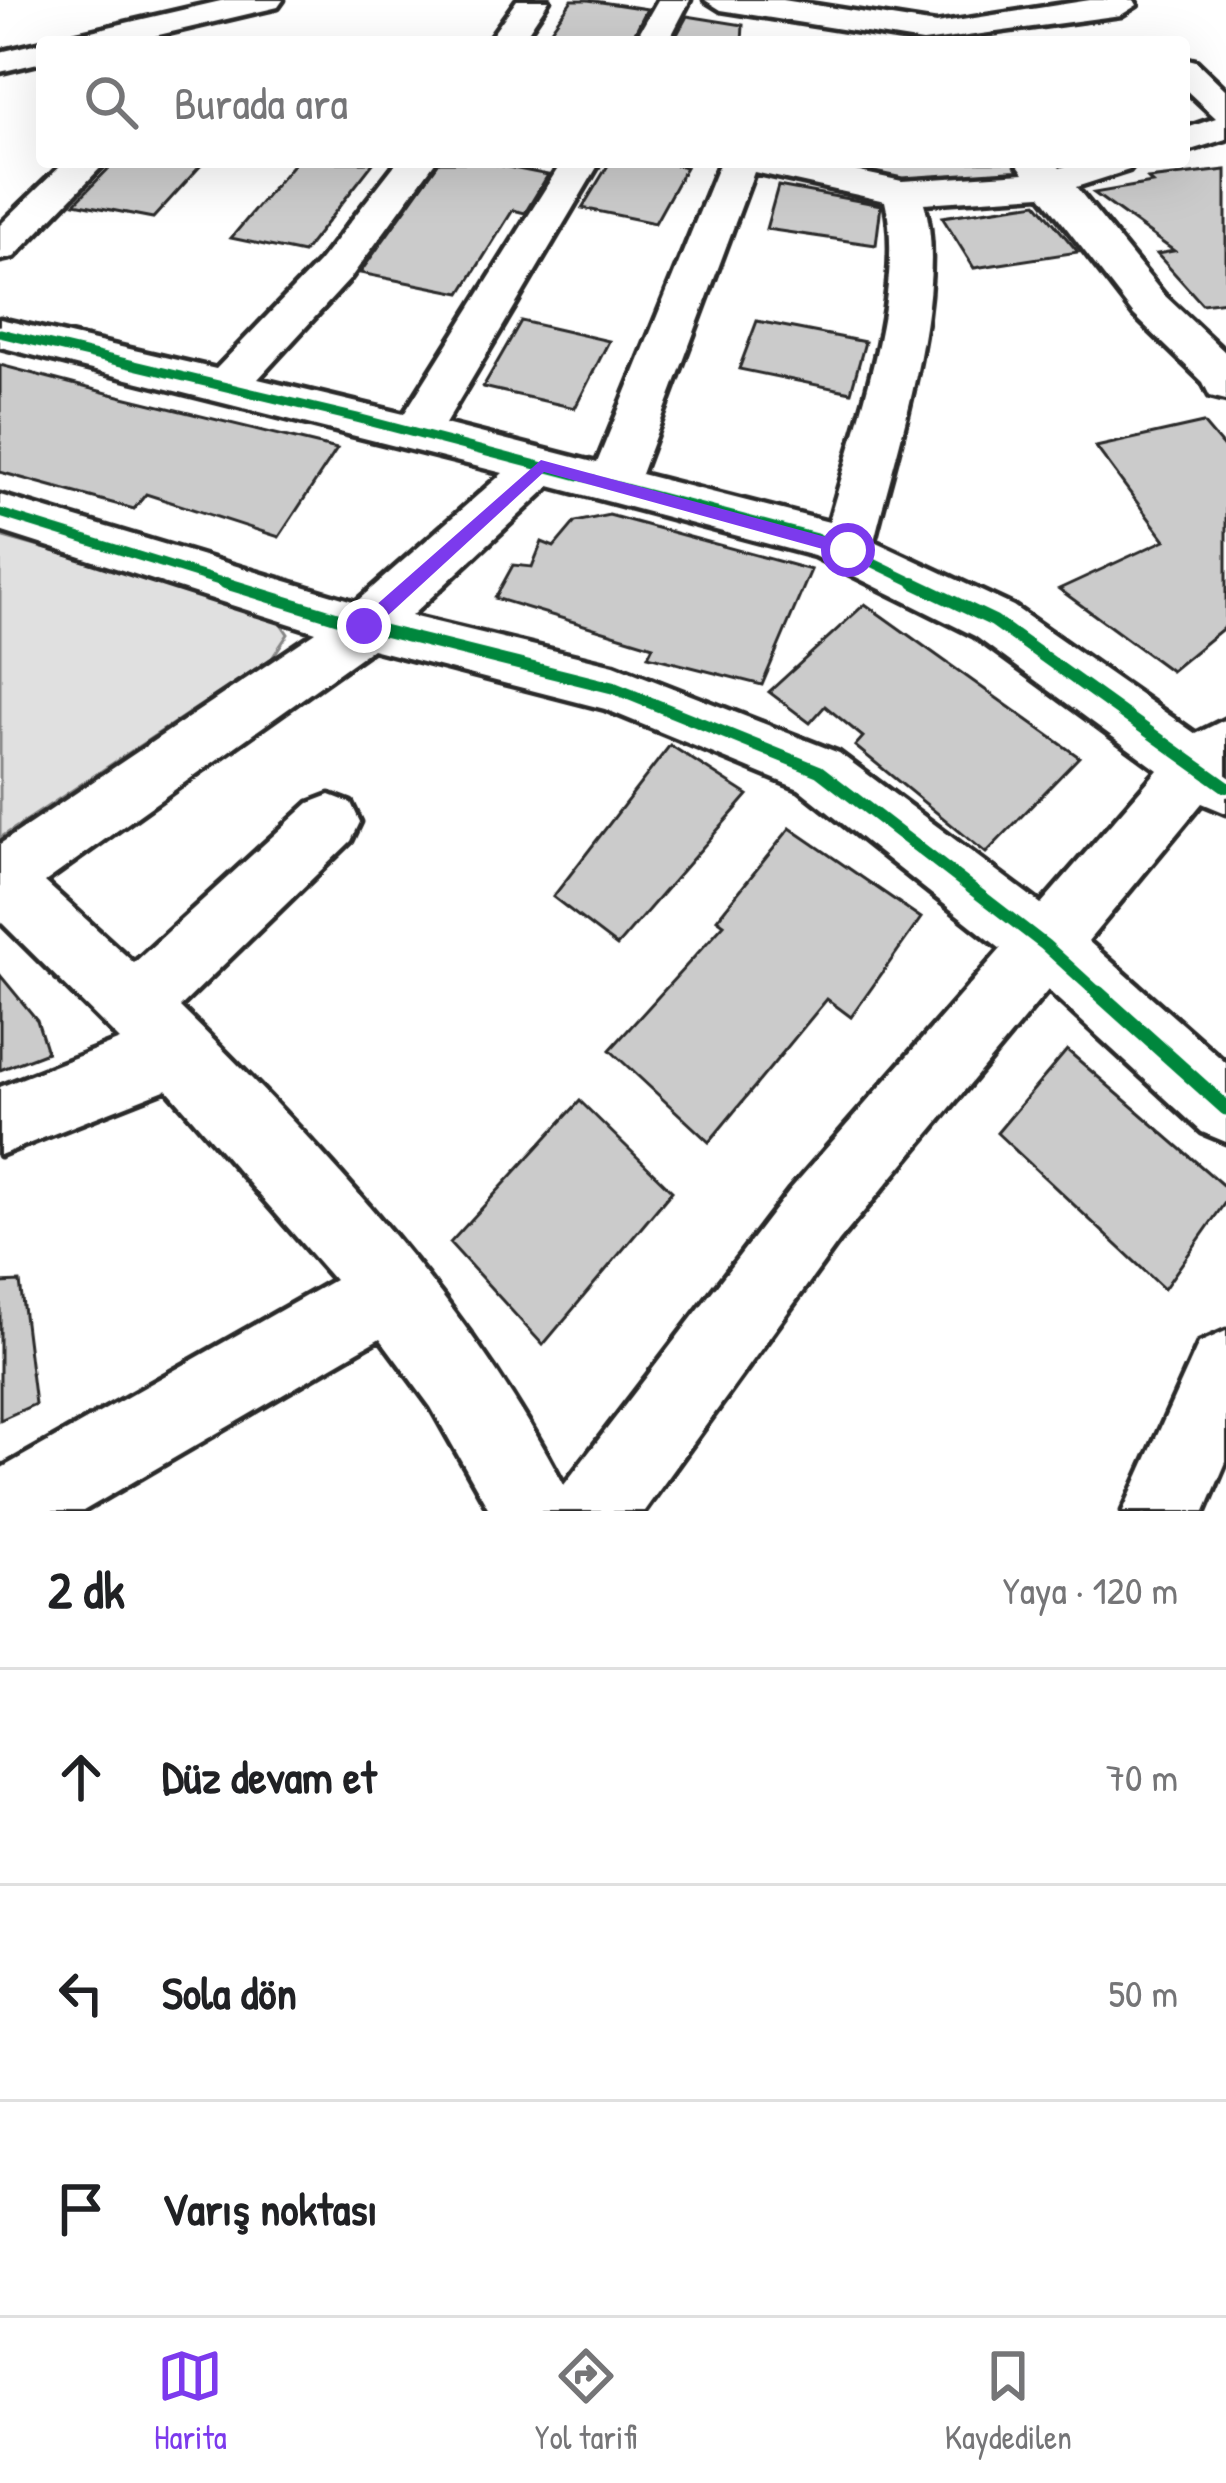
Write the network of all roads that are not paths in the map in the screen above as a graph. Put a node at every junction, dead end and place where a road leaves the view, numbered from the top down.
1 (533, 0) edge
2 (674, 0) edge
3 (721, 0) edge
4 (1119, 2) edge
5 (256, 3) edge
6 (802, 28) edge
7 (1146, 30) dead end
8 (112, 36) edge
9 (216, 36) edge
10 (508, 36) edge
11 (653, 36) edge
12 (912, 36) edge
13 (950, 36) edge
14 (36, 53) edge
15 (1191, 56) edge
16 (0, 62) edge
17 (1226, 110) edge
18 (1226, 127) edge
19 (1190, 138) edge
20 (81, 168) edge
21 (411, 168) edge
22 (577, 168) edge
23 (737, 168) edge
24 (788, 168) edge
25 (1043, 172) edge
26 (902, 193) junction
27 (0, 248) edge
28 (0, 333) edge
29 (1226, 385) edge
30 (226, 386) junction
31 (416, 433) junction
32 (541, 466) junction
33 (613, 484) junction
34 (0, 513) edge
35 (848, 550) junction
36 (364, 626) junction
37 (1217, 765) edge
38 (330, 822) dead end
39 (0, 880) edge
40 (1045, 945) junction
41 (154, 1029) junction
42 (1226, 1108) edge
43 (0, 1121) edge
44 (387, 1292) junction
45 (1226, 1370) edge
46 (5, 1511) edge
47 (534, 1511) edge
48 (594, 1511) edge
49 (1164, 1511) edge

1 - 10 street
2 - 11 street
3 - 6 street
4 - 7 street
4 - 13 street
5 - 8 street
5 - 9 street
6 - 12 street
14 - 16 street
15 - 17 street
18 - 19 street
20 - 27 street
21 - 30 street
22 - 31 street
23 - 33 street
24 - 26 street
25 - 26 street
25 - 29 street
26 - 35 street
28 - 30 street
30 - 31 street
31 - 32 street
32 - 33 street
32 - 36 street
33 - 35 street
34 - 36 street
35 - 37 street
36 - 39 street
36 - 40 street
37 - 40 street
38 - 41 street
39 - 41 street
40 - 42 street
40 - 48 street
41 - 43 street
41 - 44 street
44 - 46 street
44 - 47 street
45 - 49 street

